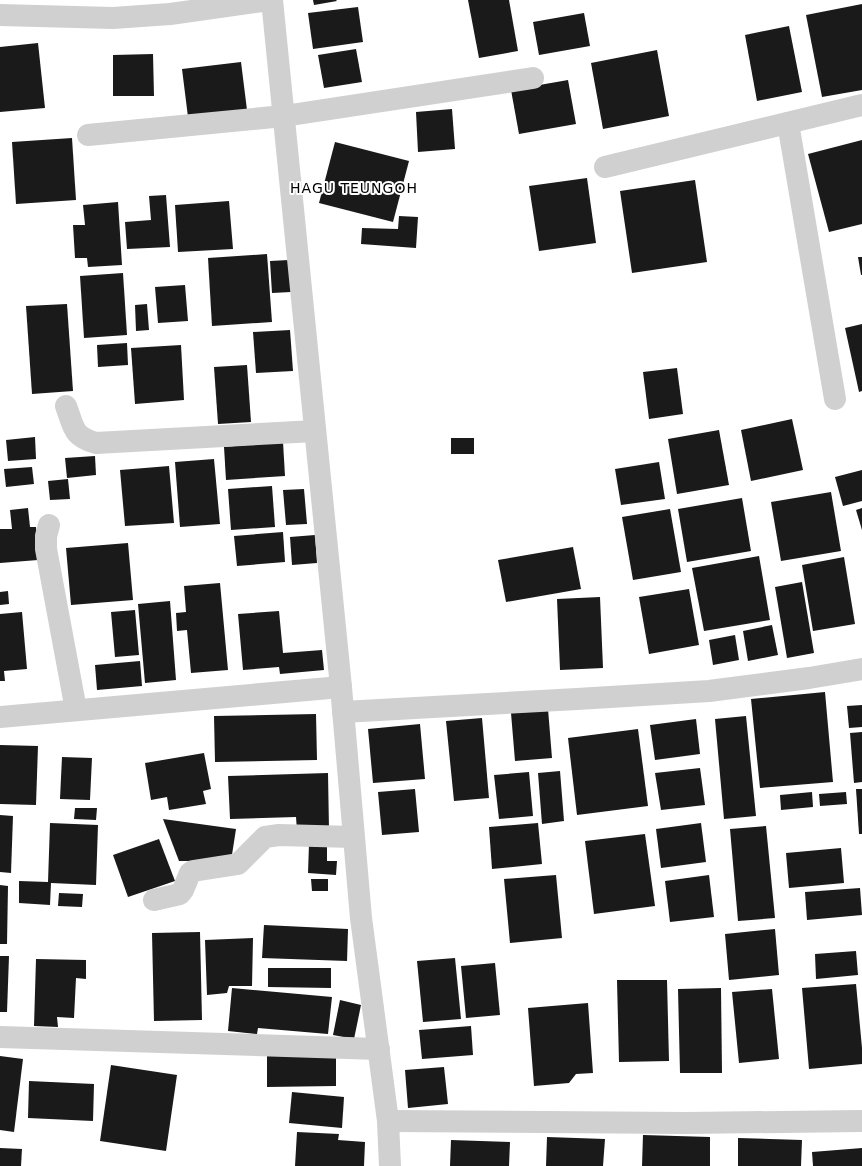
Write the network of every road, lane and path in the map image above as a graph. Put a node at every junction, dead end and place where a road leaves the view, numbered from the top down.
1 (271, 0) edge
2 (0, 15) edge
3 (533, 78) dead end
4 (862, 105) edge
5 (284, 116) junction
6 (788, 123) junction
7 (88, 135) dead end
8 (605, 167) dead end
9 (835, 399) dead end
10 (66, 406) dead end
11 (315, 431) junction
12 (50, 525) dead end
13 (862, 669) edge
14 (341, 687) junction
15 (76, 710) junction
16 (343, 712) junction
17 (0, 717) edge
18 (354, 838) junction
19 (154, 900) dead end
20 (0, 1037) edge
21 (379, 1049) junction
22 (388, 1121) junction
23 (862, 1121) edge
24 (390, 1166) edge

1 - 2 street
1 - 5 street
3 - 5 street
4 - 6 street
5 - 7 street
5 - 11 street
6 - 8 street
6 - 9 street
10 - 11 street
11 - 14 street
12 - 15 street
13 - 16 street
14 - 15 street
14 - 16 street
15 - 17 street
16 - 18 street
18 - 19 street
18 - 21 street
20 - 21 street
21 - 22 street
22 - 23 street
22 - 24 street

